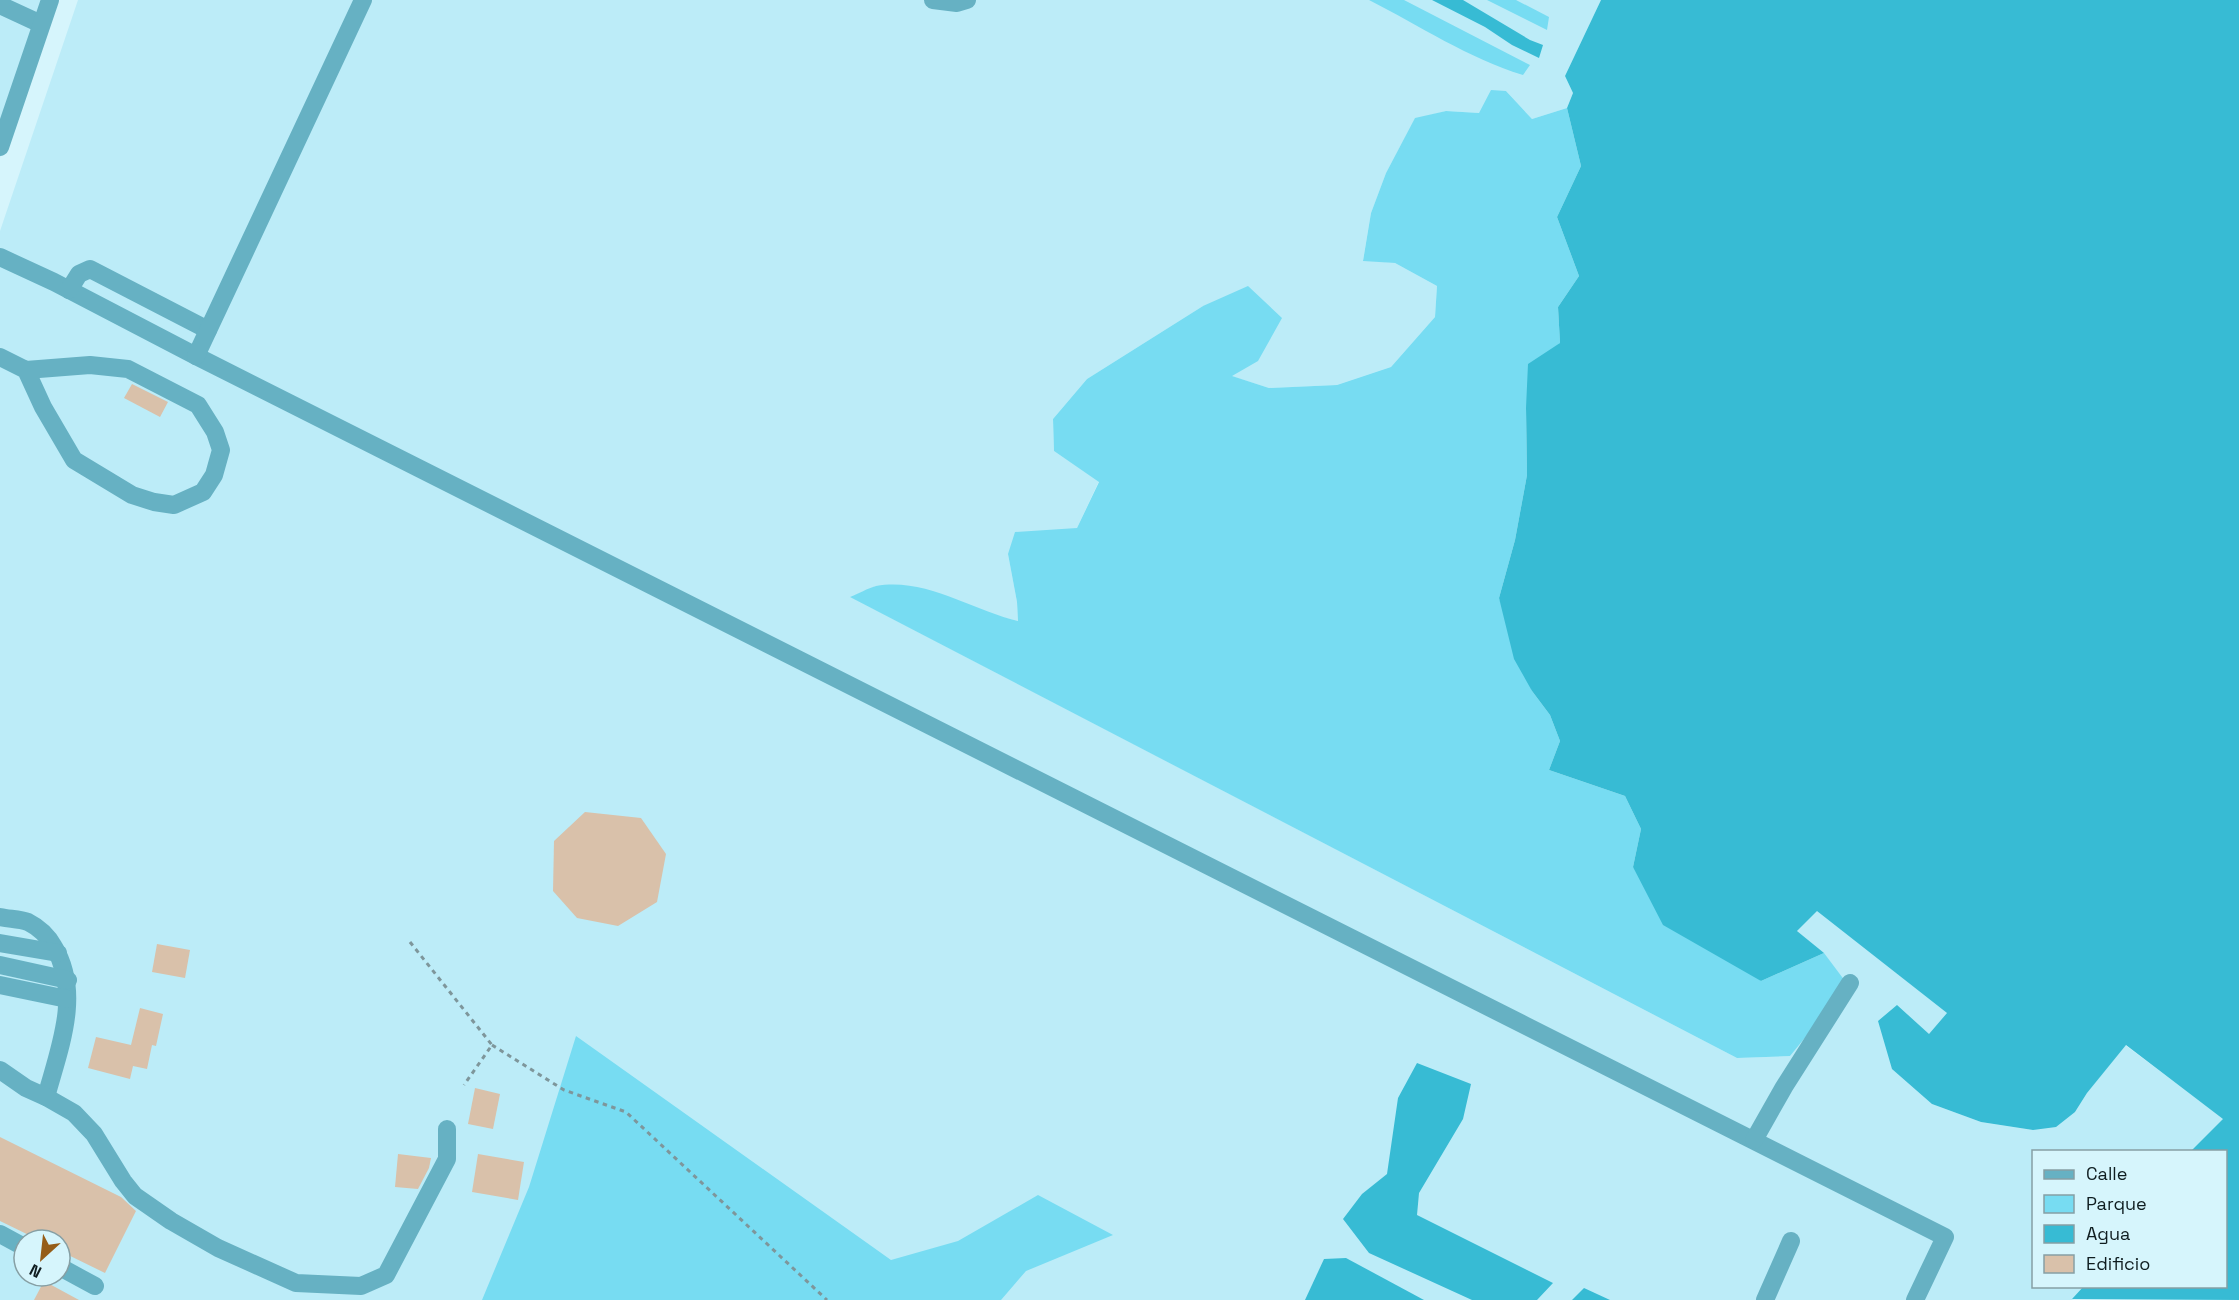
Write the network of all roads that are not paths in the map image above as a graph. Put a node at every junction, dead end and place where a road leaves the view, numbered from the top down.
1 (363, 0) edge
2 (933, 0) edge
3 (967, 0) edge
4 (47, 2) edge
5 (0, 5) edge
6 (41, 24) junction
7 (0, 147) edge
8 (0, 257) edge
9 (69, 290) junction
10 (208, 330) junction
11 (196, 356) junction
12 (0, 357) edge
13 (26, 370) junction
14 (0, 917) edge
15 (0, 943) edge
16 (58, 953) junction
17 (0, 965) edge
18 (68, 980) junction
19 (1850, 983) dead end
20 (0, 985) edge
21 (67, 999) junction
22 (0, 1071) edge
23 (46, 1097) junction
24 (447, 1129) dead end
25 (1754, 1140) junction
26 (1791, 1241) dead end
27 (72, 1274) edge
28 (95, 1286) dead end
29 (1765, 1300) edge
30 (1915, 1300) edge

1 - 10 street
2 - 3 street
4 - 6 street
5 - 6 street
6 - 7 street
8 - 9 street
9 - 10 street
9 - 11 street
10 - 11 street
11 - 25 street
12 - 13 street
13 - 13 street
14 - 16 street
15 - 16 street
16 - 18 street
17 - 18 street
18 - 21 street
19 - 25 street
20 - 21 street
21 - 23 street
22 - 23 street
23 - 24 street
25 - 30 street
26 - 29 street
27 - 28 street

